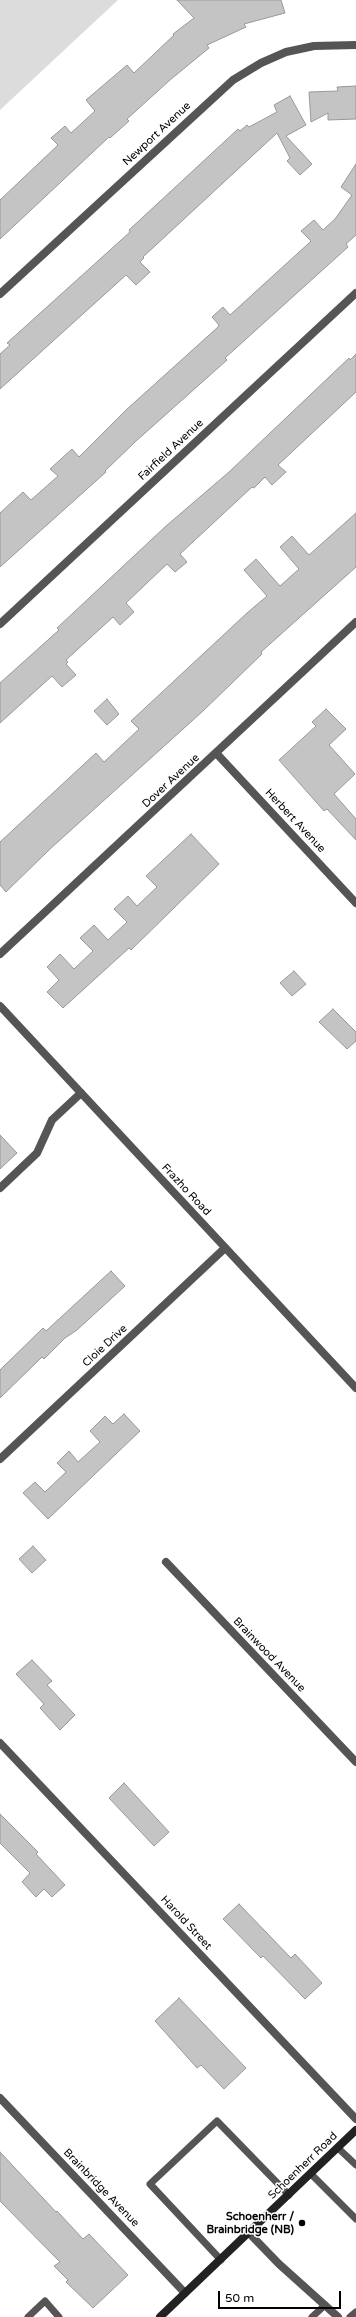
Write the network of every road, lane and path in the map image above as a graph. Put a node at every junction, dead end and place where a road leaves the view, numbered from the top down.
1 (356, 45) edge
2 (356, 293) edge
3 (0, 294) edge
4 (356, 622) edge
5 (0, 624) edge
6 (217, 754) junction
7 (356, 903) edge
8 (0, 954) edge
9 (0, 1006) edge
10 (81, 1094) junction
11 (0, 1188) edge
12 (225, 1248) junction
13 (356, 1388) edge
14 (0, 1459) edge
15 (166, 1562) dead end
16 (0, 1743) edge
17 (356, 1762) edge
18 (0, 2098) edge
19 (356, 2119) edge
20 (356, 2130) edge
21 (338, 2148) junction
22 (356, 2165) edge
23 (311, 2174) junction
24 (289, 2195) junction
25 (356, 2219) edge
26 (249, 2233) junction
27 (221, 2260) junction
28 (185, 2293) junction
29 (325, 2305) junction
30 (356, 2312) edge
31 (28, 2317) edge
32 (60, 2317) edge
33 (160, 2317) edge
34 (312, 2317) edge
35 (338, 2317) edge
36 (350, 2317) edge

1 - 3 street, Newport Avenue
2 - 5 street, Fairfield Avenue
4 - 6 street, Dover Avenue
6 - 7 street, Herbert Avenue
6 - 8 street, Dover Avenue
9 - 10 street, Frazho Road
10 - 11 street
10 - 12 street, Frazho Road
12 - 13 street, Frazho Road
12 - 14 street, Cloie Drive
15 - 17 street, Brainwood Avenue
16 - 19 street, Harold Street
18 - 28 street, Brainbridge Avenue
20 - 21 main road, Schoenherr Road
21 - 22 lane
21 - 23 main road, Schoenherr Road
23 - 24 main road, Schoenherr Road
23 - 25 lane
24 - 26 main road, Schoenherr Road
24 - 27 lane
26 - 27 main road, Schoenherr Road
26 - 29 street
27 - 28 main road, Schoenherr Road
28 - 33 main road, Schoenherr Road
29 - 34 lane
29 - 35 street
30 - 36 lane
31 - 32 lane

